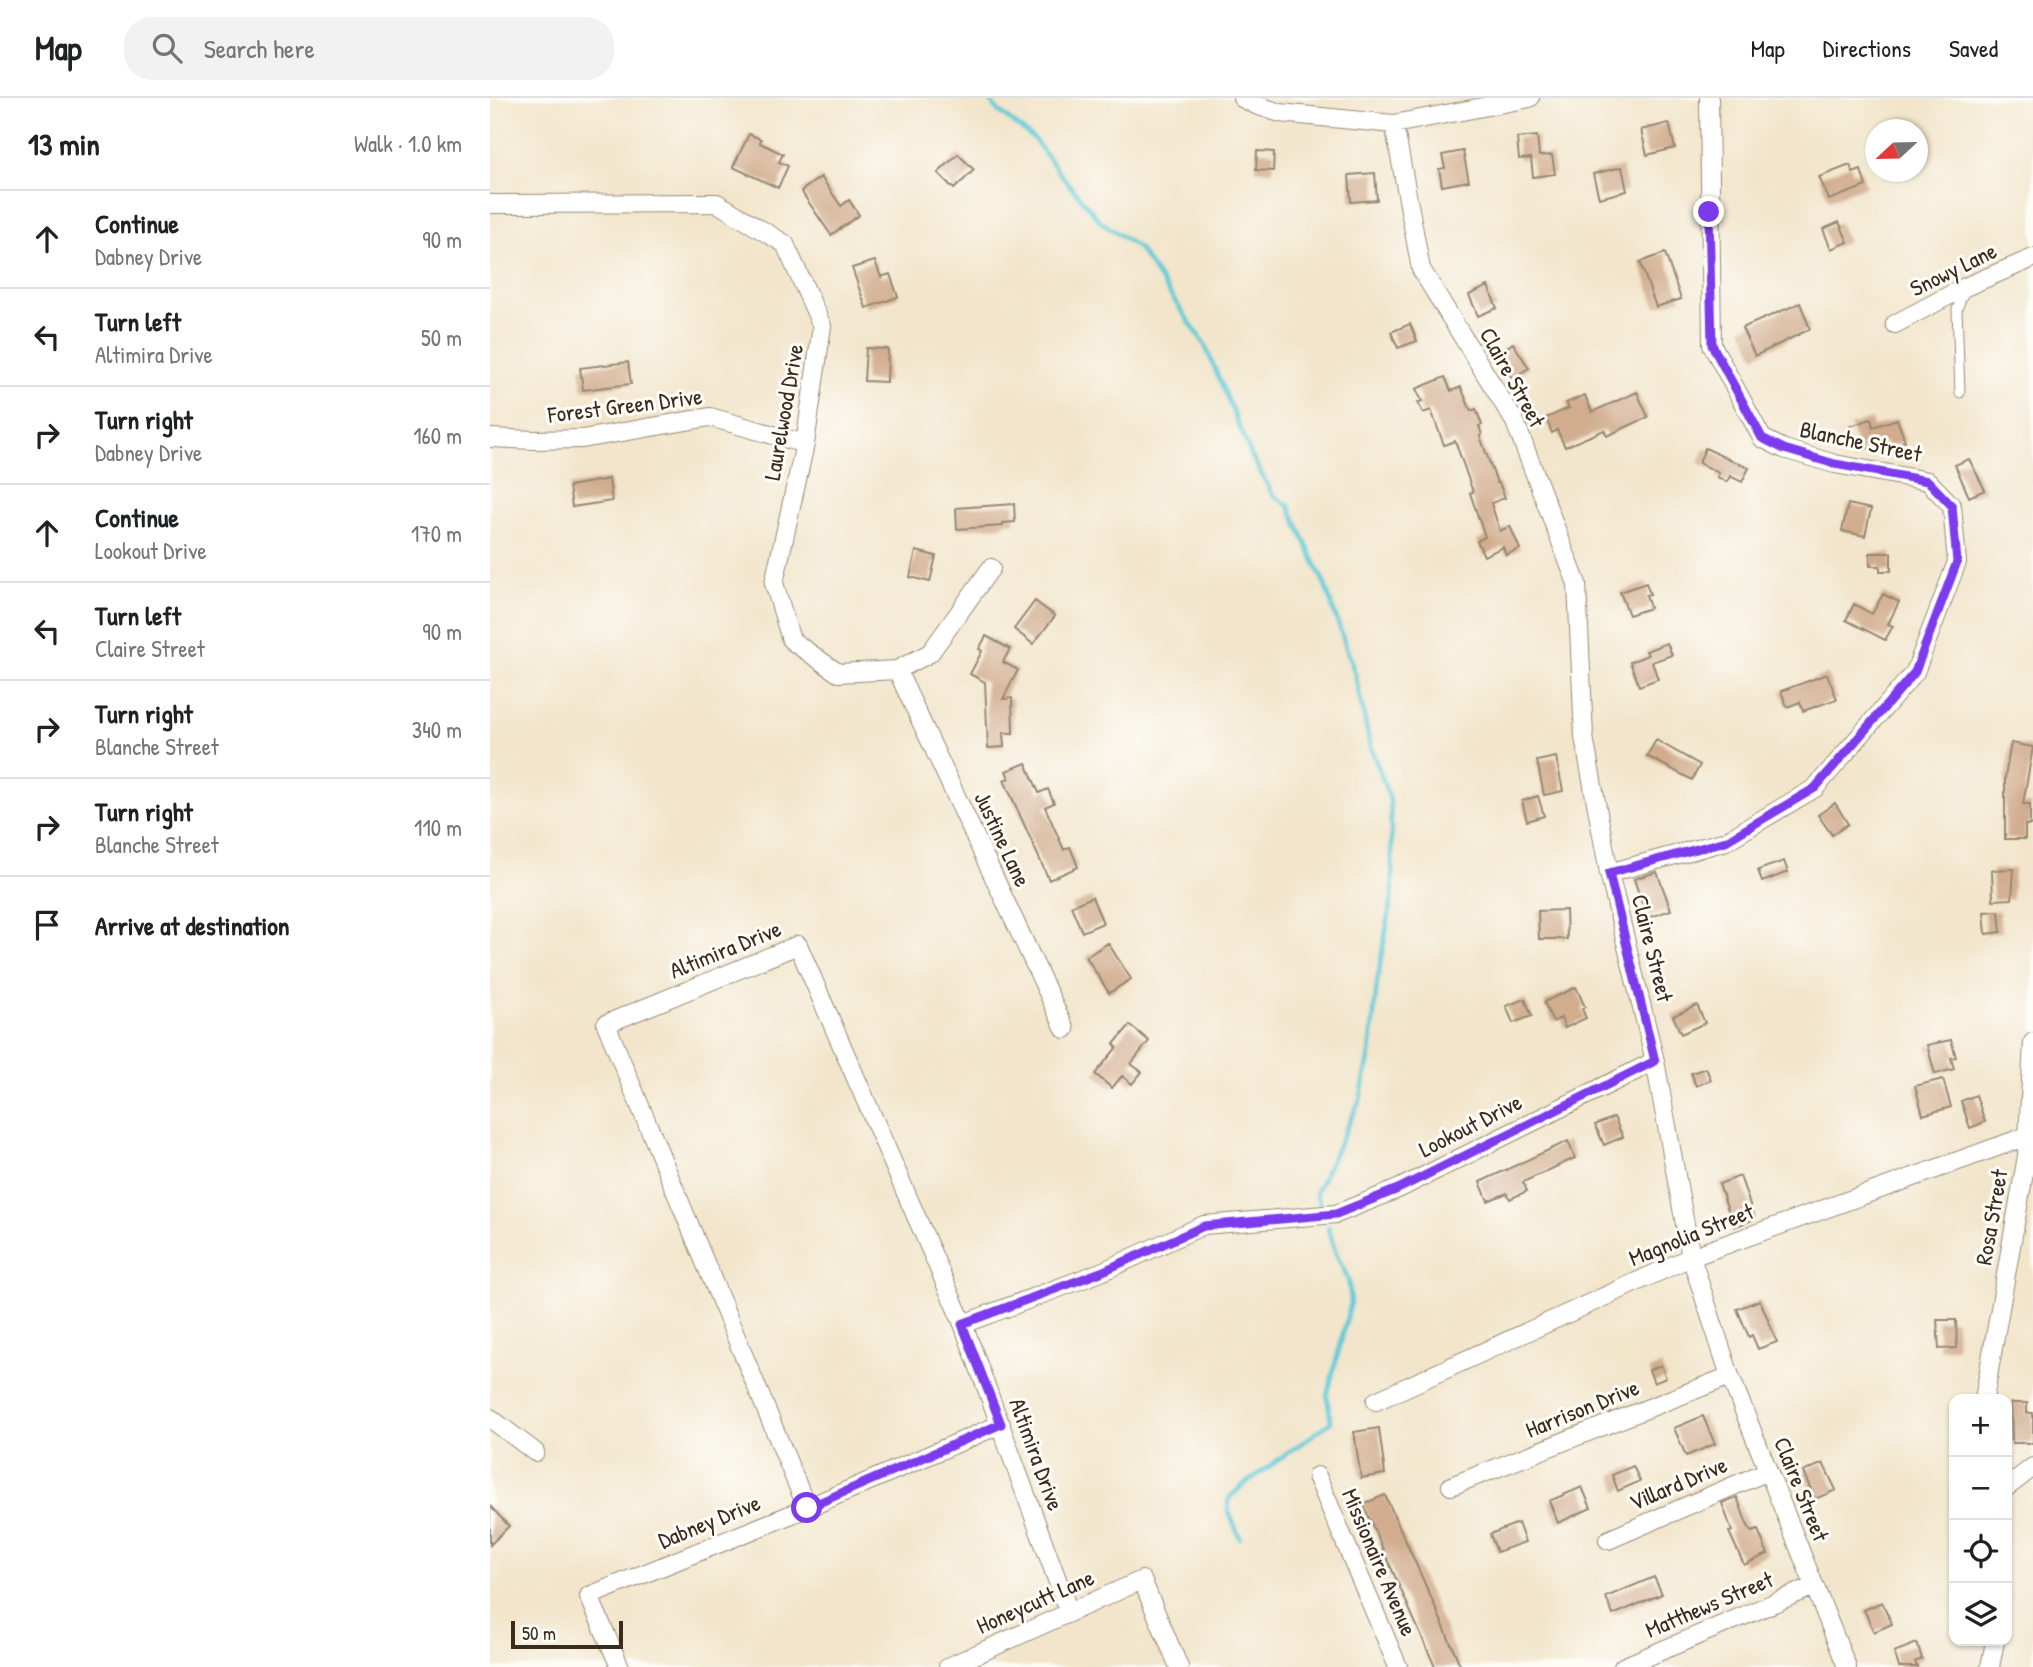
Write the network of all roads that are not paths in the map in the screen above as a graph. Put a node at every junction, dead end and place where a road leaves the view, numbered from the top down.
1 (1242, 98) edge
2 (1530, 98) edge
3 (1709, 98) edge
4 (1394, 124) junction
5 (490, 204) edge
6 (2033, 258) edge
7 (1965, 287) junction
8 (1895, 324) dead end
9 (1960, 393) dead end
10 (490, 438) edge
11 (805, 444) junction
12 (991, 568) dead end
13 (897, 670) junction
14 (1609, 873) junction
15 (1065, 1029) dead end
16 (2033, 1042) edge
17 (1655, 1061) junction
18 (2030, 1135) edge
19 (1691, 1257) junction
20 (962, 1324) junction
21 (1730, 1376) junction
22 (1985, 1394) edge
23 (1376, 1401) dead end
24 (490, 1418) edge
25 (1001, 1424) junction
26 (535, 1452) dead end
27 (2033, 1466) edge
28 (1768, 1471) junction
29 (1317, 1476) dead end
30 (2012, 1483) edge
31 (1451, 1486) dead end
32 (807, 1508) junction
33 (1608, 1540) dead end
34 (1814, 1586) junction
35 (1069, 1612) junction
36 (1994, 1646) edge
37 (620, 1667) edge
38 (948, 1667) edge
39 (1179, 1667) edge
40 (1398, 1667) edge
41 (1623, 1667) edge
42 (1847, 1667) edge
43 (1990, 1667) edge

1 - 4 street
2 - 4 street
3 - 14 street, Blanche Street
4 - 14 street, Claire Street
5 - 11 street, Laurelwood Drive
6 - 7 street, Snowy Lane
7 - 8 street, Snowy Lane
7 - 9 lane
10 - 11 street, Forest Green Drive
11 - 13 street, Laurelwood Drive
12 - 13 street, Laurelwood Drive
13 - 15 street, Justine Lane
14 - 17 street, Claire Street
16 - 18 street, Rosa Street
17 - 19 street, Claire Street
17 - 20 street, Lookout Drive
18 - 19 street, Magnolia Street
18 - 22 street, Rosa Street
19 - 21 street, Claire Street
19 - 23 street, Magnolia Street
20 - 25 street, Altimira Drive
20 - 32 street, Altimira Drive
21 - 28 street, Claire Street
21 - 31 street, Harrison Drive
24 - 26 street
25 - 32 street, Dabney Drive
25 - 35 street, Altimira Drive
27 - 30 street
28 - 33 street, Villard Drive
28 - 34 street, Claire Street
29 - 40 street, Missionaire Avenue
32 - 37 street, Dabney Drive
34 - 41 street, Matthews Street
34 - 42 street, Claire Street
35 - 38 street, Honeycutt Lane
35 - 39 street, Honeycutt Lane
36 - 43 street

